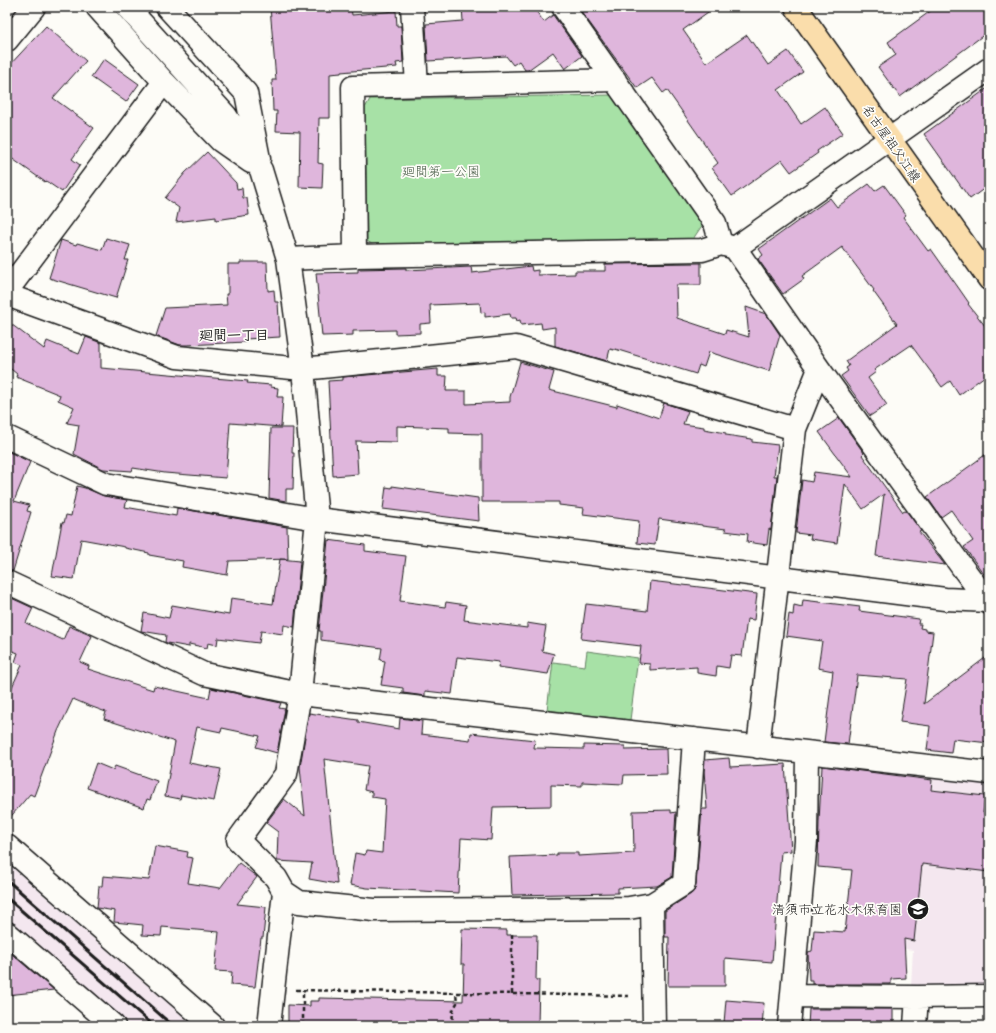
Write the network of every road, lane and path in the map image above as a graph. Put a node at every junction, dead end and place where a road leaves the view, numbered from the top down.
1 (34, 7) edge
2 (97, 7) edge
3 (127, 7) edge
4 (167, 7) edge
5 (412, 7) edge
6 (563, 7) edge
7 (796, 7) edge
8 (13, 24) edge
9 (989, 69) edge
10 (615, 80) junction
11 (164, 82) junction
12 (417, 85) junction
13 (889, 139) junction
14 (261, 170) junction
15 (728, 246) junction
16 (355, 256) junction
17 (288, 259) junction
18 (989, 279) edge
19 (7, 291) edge
20 (7, 295) edge
21 (303, 369) junction
22 (819, 369) junction
23 (795, 429) junction
24 (7, 437) edge
25 (317, 519) junction
26 (779, 578) junction
27 (7, 582) edge
28 (989, 602) edge
29 (300, 694) junction
30 (694, 739) junction
31 (758, 747) junction
32 (807, 752) junction
33 (989, 773) edge
34 (7, 846) edge
35 (284, 892) junction
36 (652, 904) junction
37 (512, 909) junction
38 (7, 933) edge
39 (273, 989) junction
40 (303, 990) junction
41 (456, 993) junction
42 (512, 994) junction
43 (654, 996) junction
44 (792, 996) junction
45 (989, 996) edge
46 (918, 997) junction
47 (114, 1026) edge
48 (214, 1026) edge
49 (269, 1026) edge
50 (303, 1026) edge
51 (452, 1026) edge
52 (654, 1026) edge
53 (789, 1026) edge
54 (915, 1026) edge

1 - 8 street
2 - 11 street
3 - 14 street
4 - 14 street
5 - 12 street
6 - 10 street
7 - 13 main road, 名古屋祖父江線
9 - 13 street
10 - 12 street
10 - 15 street
11 - 14 street
11 - 19 street
12 - 16 street
13 - 15 street
13 - 18 main road, 名古屋祖父江線
14 - 17 street
15 - 16 street
15 - 22 street
16 - 17 street
17 - 21 street
20 - 21 street
21 - 23 street
21 - 25 street
22 - 23 street
22 - 28 street
23 - 26 street
24 - 25 street
25 - 26 street
25 - 29 street
26 - 28 street
26 - 31 street
27 - 29 street
29 - 30 street
29 - 35 street
30 - 31 street
30 - 36 street
31 - 32 street
32 - 33 street
32 - 44 street
34 - 48 street
35 - 37 street
35 - 39 street
36 - 37 street
36 - 43 street
37 - 42 path
38 - 47 street
39 - 40 path
39 - 49 street
40 - 41 path
40 - 50 path
41 - 42 path
41 - 51 path
42 - 43 path
43 - 52 street
44 - 46 street
44 - 53 street
45 - 46 street
46 - 54 street

